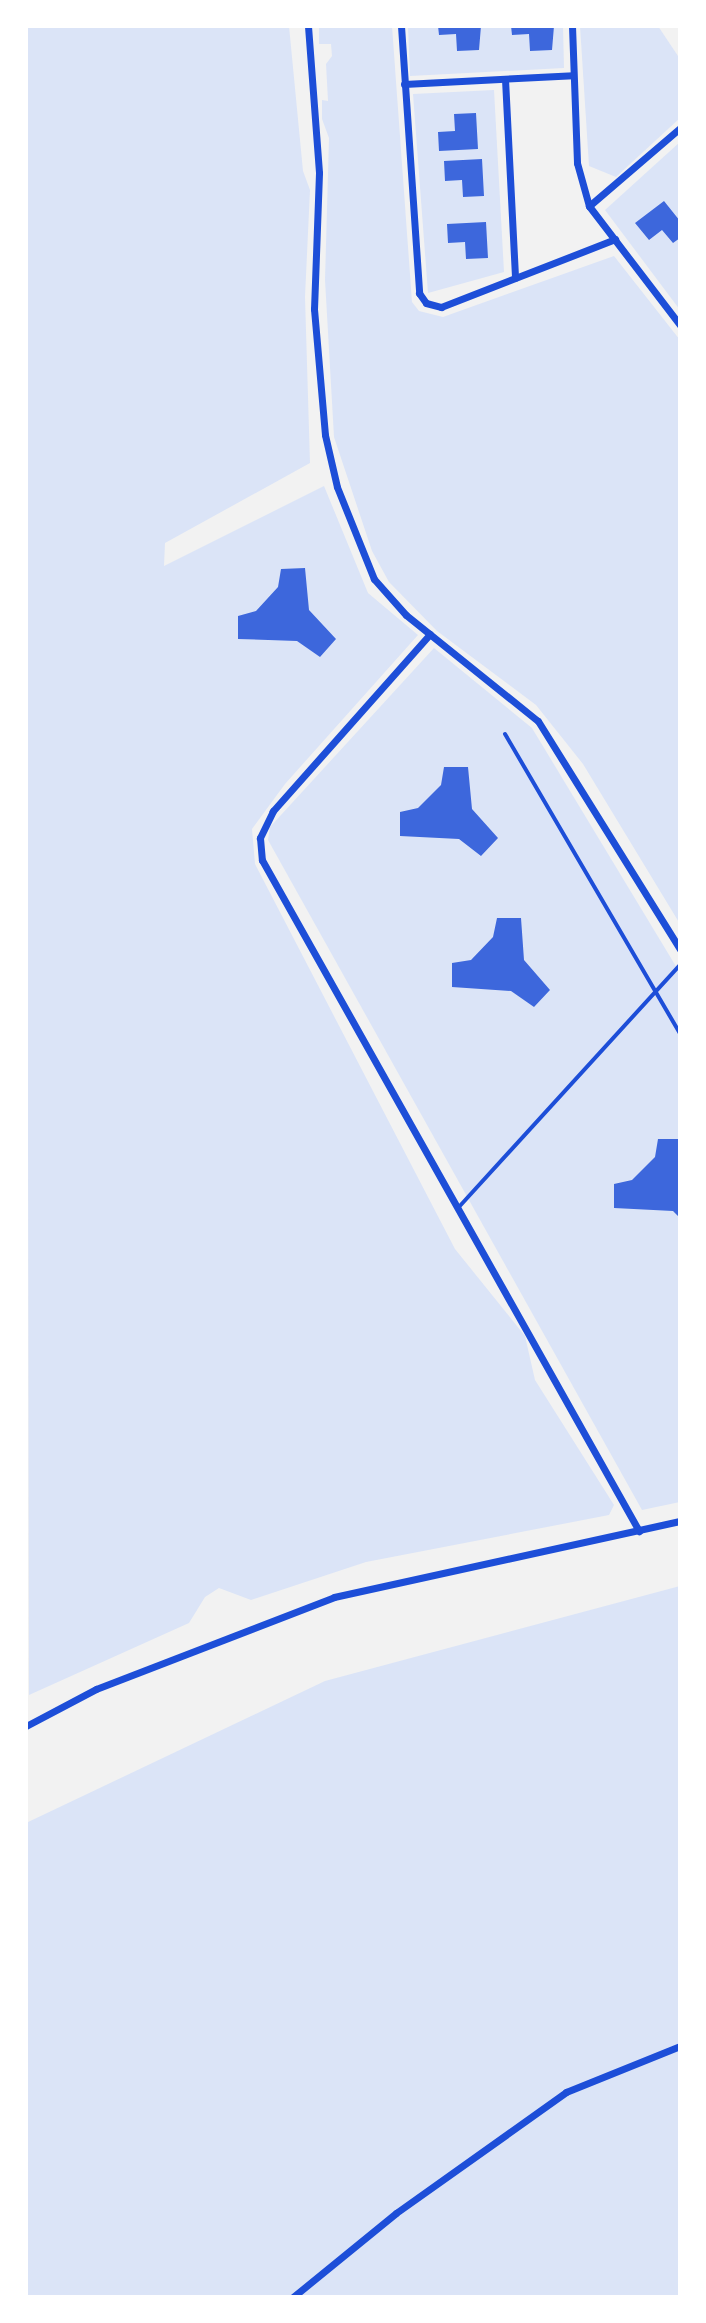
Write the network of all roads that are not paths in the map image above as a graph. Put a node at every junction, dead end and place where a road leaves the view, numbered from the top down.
1 (308, 26) edge
2 (401, 26) edge
3 (572, 26) edge
4 (573, 75) junction
5 (505, 79) junction
6 (404, 84) junction
7 (680, 128) edge
8 (589, 206) junction
9 (615, 239) junction
10 (515, 278) junction
11 (680, 325) edge
12 (430, 634) junction
13 (505, 734) dead end
14 (680, 949) edge
15 (680, 965) edge
16 (656, 996) junction
17 (680, 1033) edge
18 (458, 1208) junction
19 (680, 1521) edge
20 (639, 1531) junction
21 (26, 1726) edge
22 (680, 2046) edge
23 (293, 2297) edge

1 - 12 street
2 - 6 street
3 - 4 street
4 - 5 street
4 - 8 street
5 - 6 street
5 - 10 street
6 - 10 street
7 - 8 street
8 - 9 street
9 - 10 street
9 - 11 street
12 - 14 street
12 - 18 street
13 - 16 lane
15 - 16 lane
16 - 17 lane
16 - 18 lane
18 - 20 street
19 - 20 street
20 - 21 street
22 - 23 street

